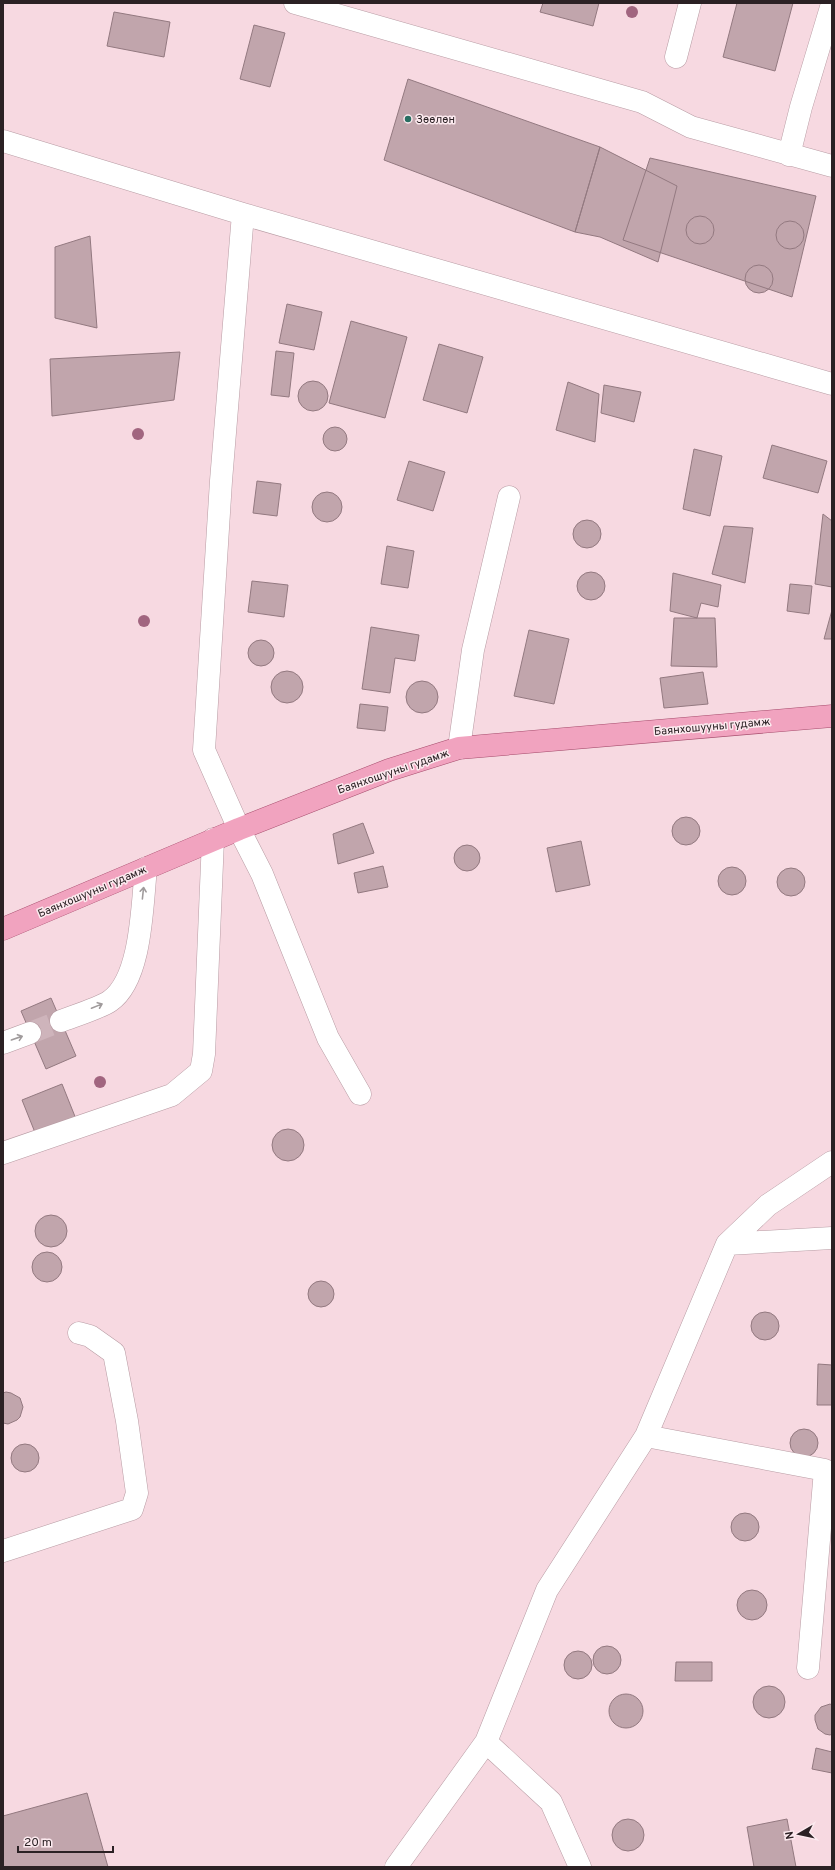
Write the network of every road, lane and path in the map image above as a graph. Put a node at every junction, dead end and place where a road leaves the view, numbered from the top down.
1 (295, 3) edge
2 (690, 3) edge
3 (832, 4) edge
4 (676, 57) dead end
5 (3, 141) edge
6 (789, 155) junction
7 (832, 166) edge
8 (243, 214) junction
9 (832, 384) edge
10 (509, 497) dead end
11 (832, 716) edge
12 (459, 748) junction
13 (239, 828) junction
14 (213, 840) junction
15 (146, 868) junction
16 (3, 929) edge
17 (61, 1021) tunnel mouth
18 (30, 1033) tunnel mouth
19 (3, 1043) edge
20 (360, 1094) dead end
21 (3, 1153) edge
22 (832, 1162) edge
23 (832, 1238) edge
24 (727, 1244) junction
25 (79, 1333) dead end
26 (646, 1436) junction
27 (3, 1551) edge
28 (808, 1668) dead end
29 (486, 1742) junction
30 (396, 1867) edge
31 (580, 1867) edge

1 - 6 street
2 - 4 street
3 - 6 street
5 - 8 street
6 - 7 street
8 - 9 street
8 - 13 street
10 - 12 street
11 - 12 main road, Баянхошууны гудамж
12 - 13 main road, Баянхошууны гудамж
13 - 14 main road, Баянхошууны гудамж
13 - 20 street
14 - 15 main road, Баянхошууны гудамж
14 - 21 street
15 - 16 main road, Баянхошууны гудамж
17 -> 15 street
19 -> 18 street
22 - 24 street
23 - 24 street
24 - 26 street
25 - 27 street
26 - 28 street
26 - 29 street
29 - 30 street
29 - 31 street

